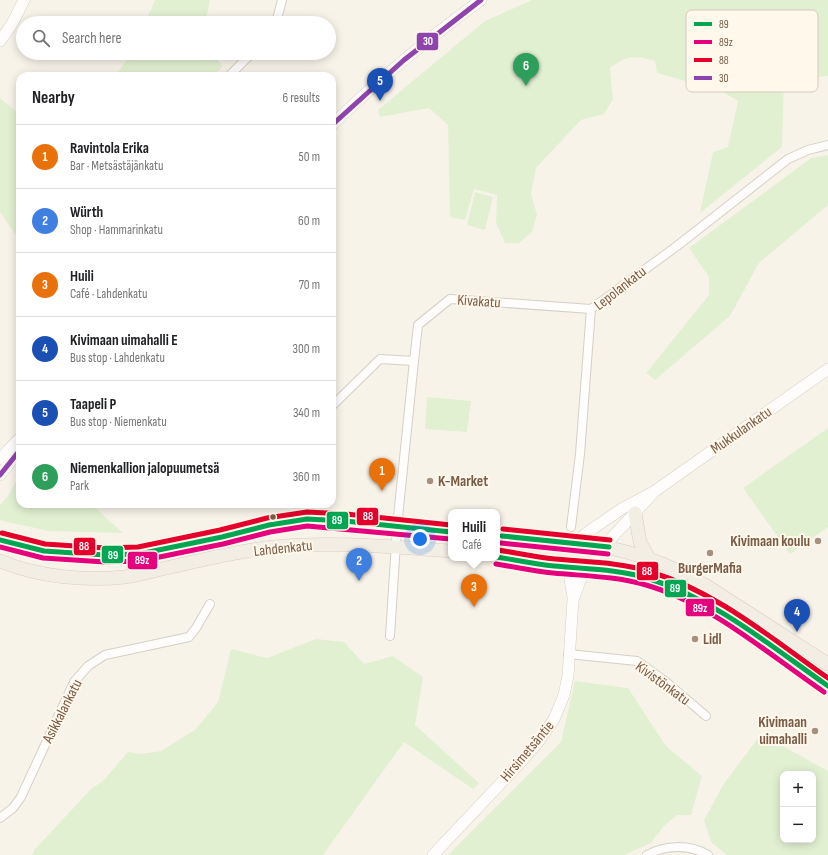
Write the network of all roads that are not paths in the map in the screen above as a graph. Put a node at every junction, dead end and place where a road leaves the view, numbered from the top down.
1 (24, 0) edge
2 (282, 0) edge
3 (481, 0) edge
4 (278, 16) edge
5 (0, 41) edge
6 (245, 60) edge
7 (233, 72) edge
8 (336, 121) edge
9 (828, 145) edge
10 (591, 309) junction
11 (414, 361) junction
12 (828, 369) edge
13 (336, 402) edge
14 (16, 442) edge
15 (16, 455) edge
16 (0, 459) edge
17 (0, 475) edge
18 (655, 490) junction
19 (635, 513) junction
20 (397, 527) junction
21 (571, 527) dead end
22 (448, 532) edge
23 (500, 536) edge
24 (0, 540) edge
25 (605, 546) junction
26 (396, 547) junction
27 (448, 551) edge
28 (500, 551) edge
29 (500, 557) edge
30 (648, 557) junction
31 (578, 558) junction
32 (0, 561) edge
33 (210, 604) dead end
34 (390, 636) dead end
35 (568, 654) junction
36 (828, 664) edge
37 (828, 686) edge
38 (706, 716) dead end
39 (0, 818) edge
40 (433, 855) edge
41 (647, 855) edge
42 (708, 855) edge

1 - 5 street
2 - 4 street
3 - 8 street
6 - 7 street
9 - 10 street, Lepolankatu
10 - 11 street, Kivakatu
10 - 21 street, Lepolankatu
11 - 13 street
11 - 20 street, Kivakatu
12 - 18 street, Mukkulankatu
14 - 16 street
15 - 17 street
18 - 19 street, Mukkulankatu
18 - 31 street, Mukkulankatu
19 - 25 street, Mukkulankatu
19 - 30 main road
20 - 22 main road, Lahdenkatu
20 - 24 main road, Lahdenkatu
20 - 26 street, Kivakatu
23 - 31 main road
25 - 30 main road
25 - 31 main road
26 - 27 main road, Lahdenkatu
26 - 32 main road, Lahdenkatu
26 - 34 street, Kivakatu
28 - 31 main road
29 - 31 main road
30 - 36 main road
31 - 35 street, Hirsimetsäntie
31 - 37 main road
33 - 39 street, Asikkalankatu
35 - 38 street, Kivistönkatu
35 - 40 street, Hirsimetsäntie
41 - 42 street

